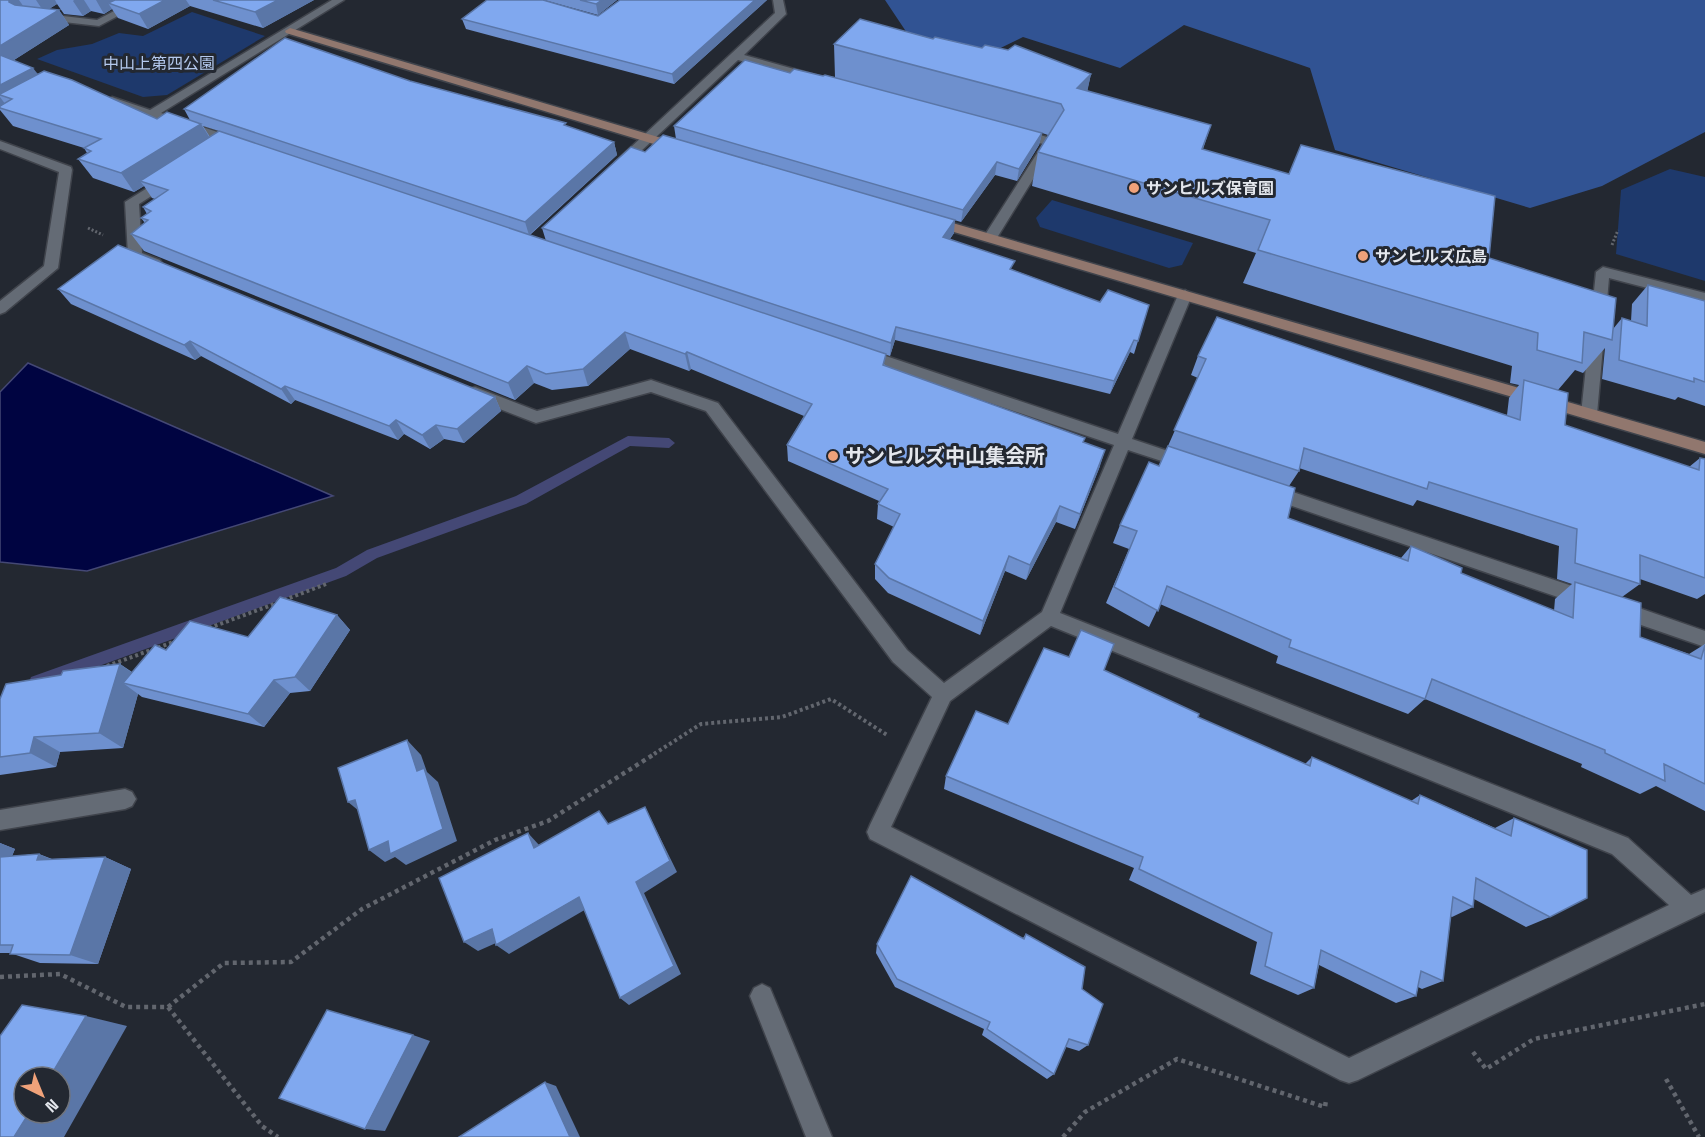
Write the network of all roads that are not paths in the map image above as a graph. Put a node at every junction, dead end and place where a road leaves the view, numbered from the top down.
1 (143, 0) edge
2 (339, 0) edge
3 (778, 0) edge
4 (66, 6) dead end
5 (290, 31) junction
6 (736, 56) junction
7 (825, 81) edge
8 (98, 97) edge
9 (151, 114) junction
10 (1005, 129) edge
11 (648, 138) junction
12 (228, 141) junction
13 (0, 144) edge
14 (251, 148) edge
15 (694, 151) edge
16 (209, 153) edge
17 (613, 170) edge
18 (180, 171) edge
19 (922, 218) edge
20 (990, 238) junction
21 (167, 268) edge
22 (1185, 295) junction
23 (1705, 298) edge
24 (0, 309) edge
25 (845, 348) edge
26 (460, 387) edge
27 (1589, 414) junction
28 (1123, 441) junction
29 (1705, 448) edge
30 (1201, 468) edge
31 (1257, 487) edge
32 (1049, 616) junction
33 (1705, 639) edge
34 (943, 695) junction
35 (93, 804) dead end
36 (0, 820) edge
37 (1697, 904) edge
38 (762, 996) dead end
39 (819, 1137) edge

1 - 4 street
2 - 5 street
3 - 6 street
5 - 9 street
5 - 11 street
6 - 7 street
6 - 11 street
8 - 9 street
9 - 12 street
10 - 20 street
11 - 15 street
11 - 17 street
12 - 14 street
12 - 16 street
13 - 24 street
18 - 21 street
19 - 20 street
20 - 22 street
22 - 27 street
22 - 28 street
23 - 27 street
25 - 28 street
26 - 34 street
27 - 29 street
28 - 30 street
28 - 32 street
31 - 33 street
32 - 34 street
32 - 37 street
34 - 37 street
35 - 36 street
38 - 39 street

